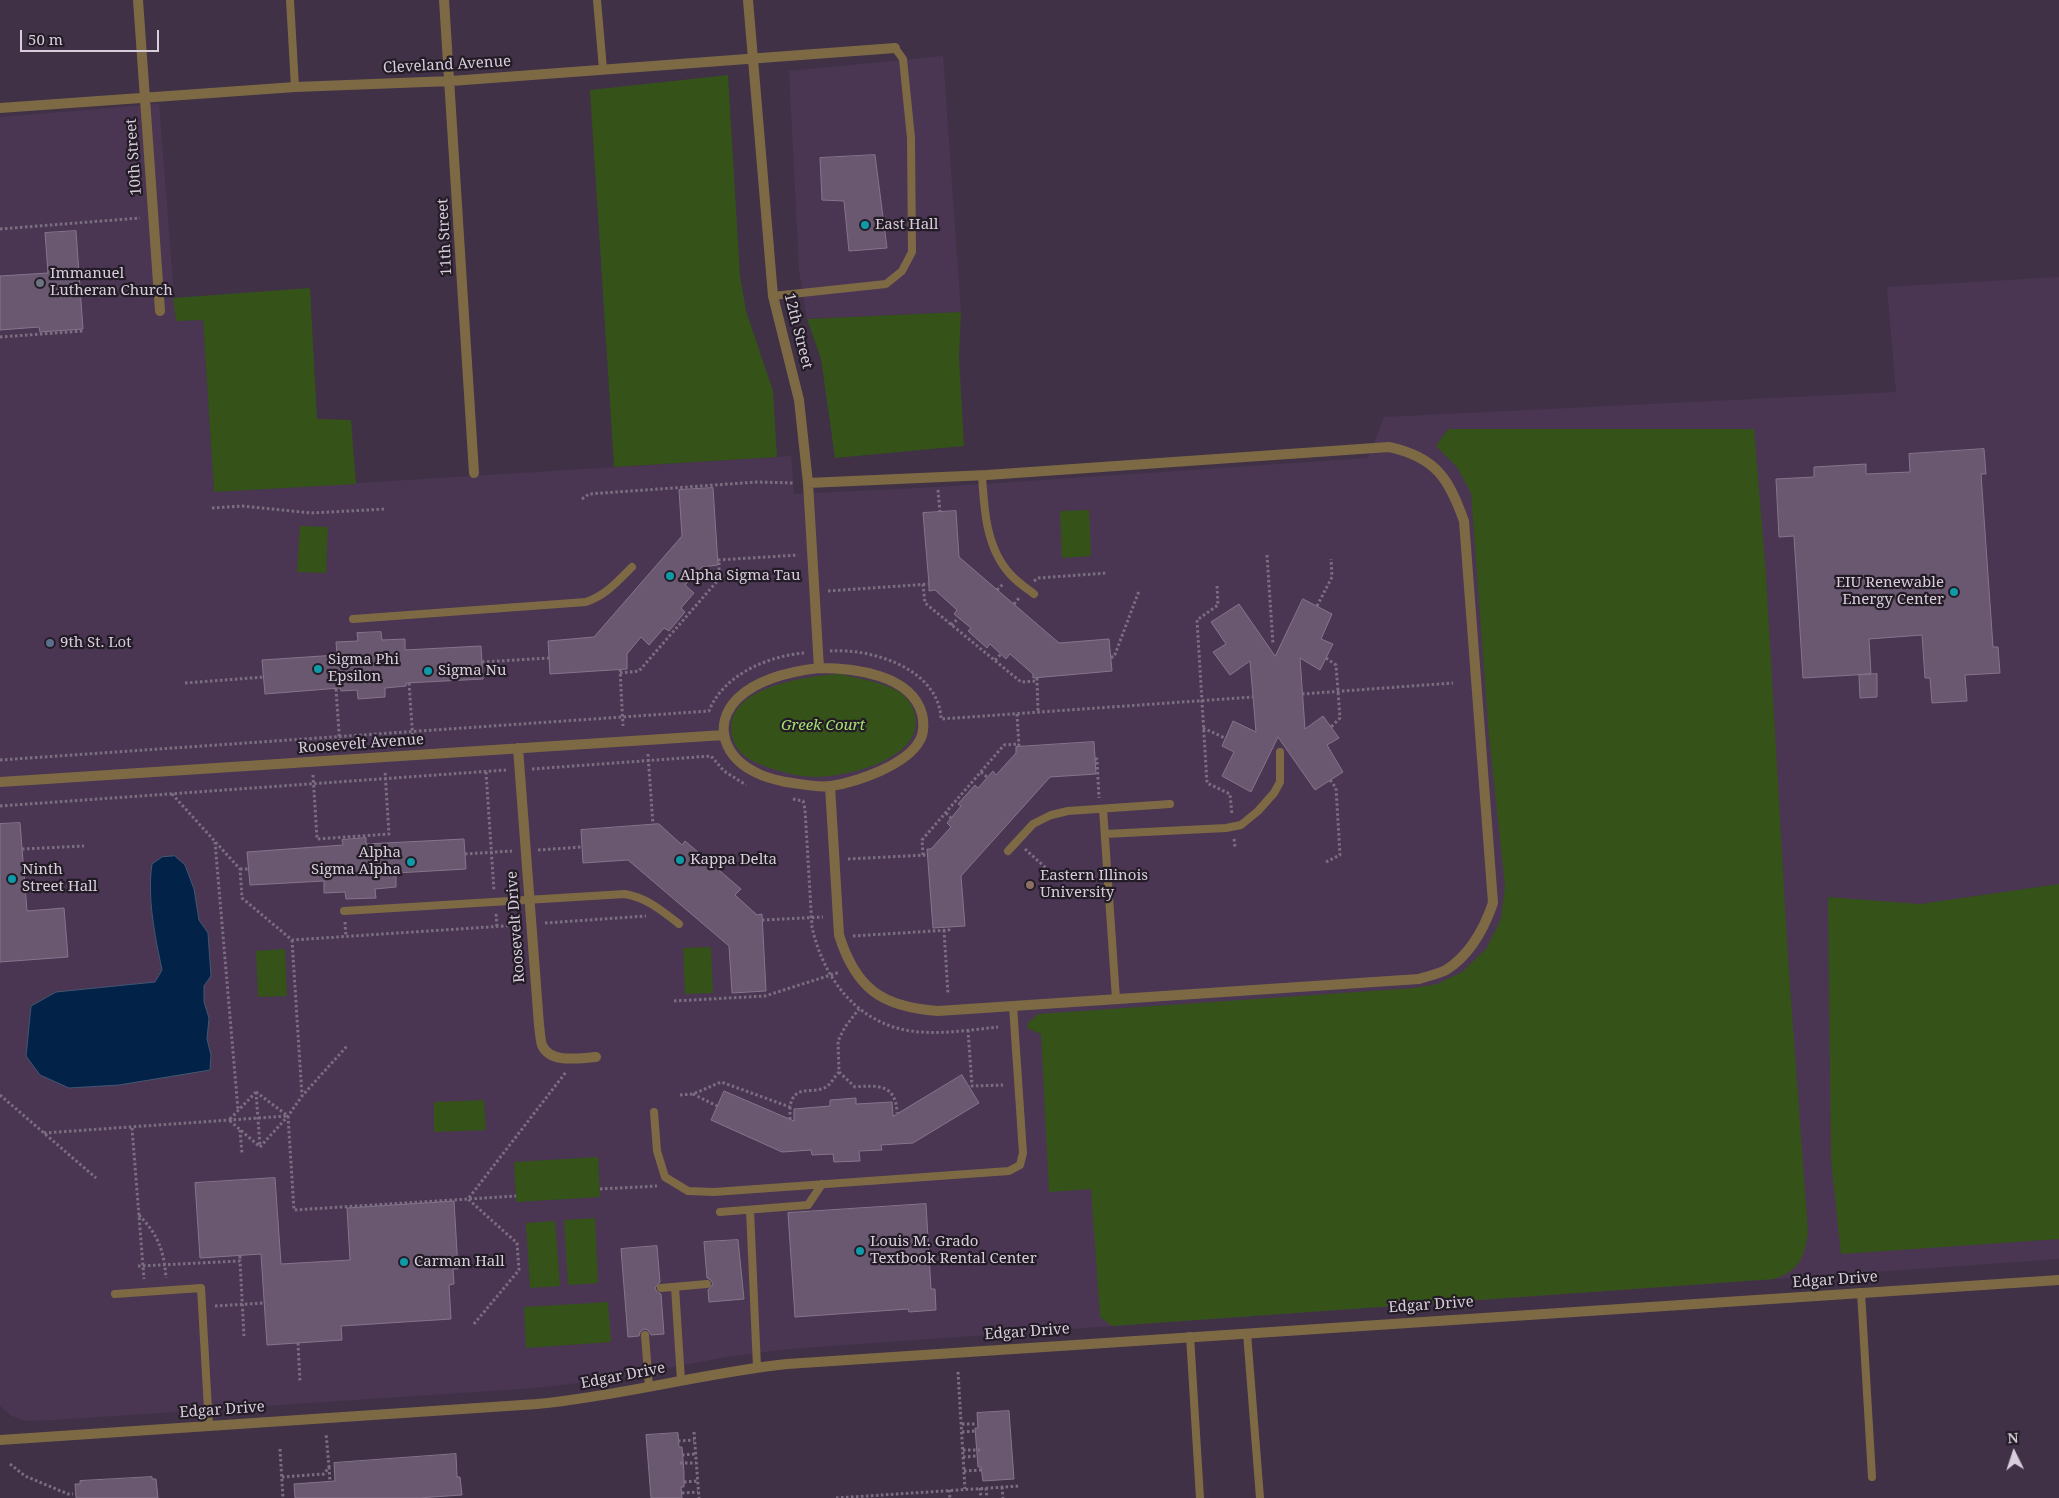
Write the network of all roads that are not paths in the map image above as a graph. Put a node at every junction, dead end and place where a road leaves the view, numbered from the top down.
1 (138, 0) edge
2 (290, 0) edge
3 (444, 0) edge
4 (597, 0) edge
5 (748, 0) edge
6 (894, 48) joint
7 (752, 57) junction
8 (603, 69) junction
9 (451, 81) junction
10 (295, 87) junction
11 (145, 98) junction
12 (0, 108) edge
13 (773, 296) junction
14 (160, 311) dead end
15 (474, 473) dead end
16 (982, 475) junction
17 (808, 482) junction
18 (632, 567) dead end
19 (1031, 592) road end
20 (353, 619) dead end
21 (819, 668) junction
22 (724, 735) junction
23 (518, 748) junction
24 (1280, 752) dead end
25 (0, 782) edge
26 (830, 786) junction
27 (1170, 804) dead end
28 (1101, 809) junction
29 (1105, 834) junction
30 (1008, 851) dead end
31 (530, 899) junction
32 (344, 911) dead end
33 (679, 924) dead end
34 (1116, 999) junction
35 (1013, 1006) junction
36 (596, 1057) dead end
37 (654, 1112) dead end
38 (822, 1184) junction
39 (750, 1210) junction
40 (720, 1212) dead end
41 (2059, 1280) edge
42 (707, 1284) dead end
43 (675, 1287) junction
44 (661, 1288) dead end
45 (1861, 1292) junction
46 (115, 1294) dead end
47 (1247, 1333) junction
48 (645, 1335) dead end
49 (1190, 1336) junction
50 (757, 1367) junction
51 (681, 1380) junction
52 (648, 1387) junction
53 (209, 1426) junction
54 (0, 1440) edge
55 (1872, 1477) dead end
56 (1200, 1498) edge
57 (1260, 1498) edge

1 - 11 street, 10th Street
2 - 10 lane
3 - 9 street, 11th Street
4 - 8 lane
5 - 7 street, 12th Street
6 - 7 street, Cleveland Avenue
6 - 13 lane
7 - 8 street, Cleveland Avenue
7 - 13 street, 12th Street
8 - 9 street, Cleveland Avenue
9 - 10 street, Cleveland Avenue
9 - 15 street, 11th Street
10 - 11 street, Cleveland Avenue
11 - 12 street, Cleveland Avenue
11 - 14 street, 10th Street
13 - 17 street, 12th Street
16 - 17 street
16 - 19 lane
16 - 34 street
17 - 21 street, 12th Street
18 - 20 lane
21 - 22 street
21 - 26 street
22 - 23 street, Roosevelt Avenue
22 - 26 street
23 - 25 street, Roosevelt Avenue
23 - 31 street, Roosevelt Drive
24 - 29 lane
26 - 35 street
27 - 28 lane
28 - 29 lane
28 - 30 lane
29 - 34 lane
31 - 32 lane
31 - 33 lane
31 - 36 street, Roosevelt Drive
34 - 35 street
35 - 38 lane
37 - 38 lane
38 - 39 lane
39 - 40 lane
39 - 50 lane
41 - 45 street, Edgar Drive
42 - 43 lane
43 - 44 lane
43 - 51 lane
45 - 47 street, Edgar Drive
45 - 55 lane
46 - 53 lane
47 - 49 street, Edgar Drive
47 - 57 lane
48 - 52 lane
49 - 50 street, Edgar Drive
49 - 56 lane
50 - 51 street, Edgar Drive
51 - 52 street, Edgar Drive
52 - 53 street, Edgar Drive
53 - 54 street, Edgar Drive

